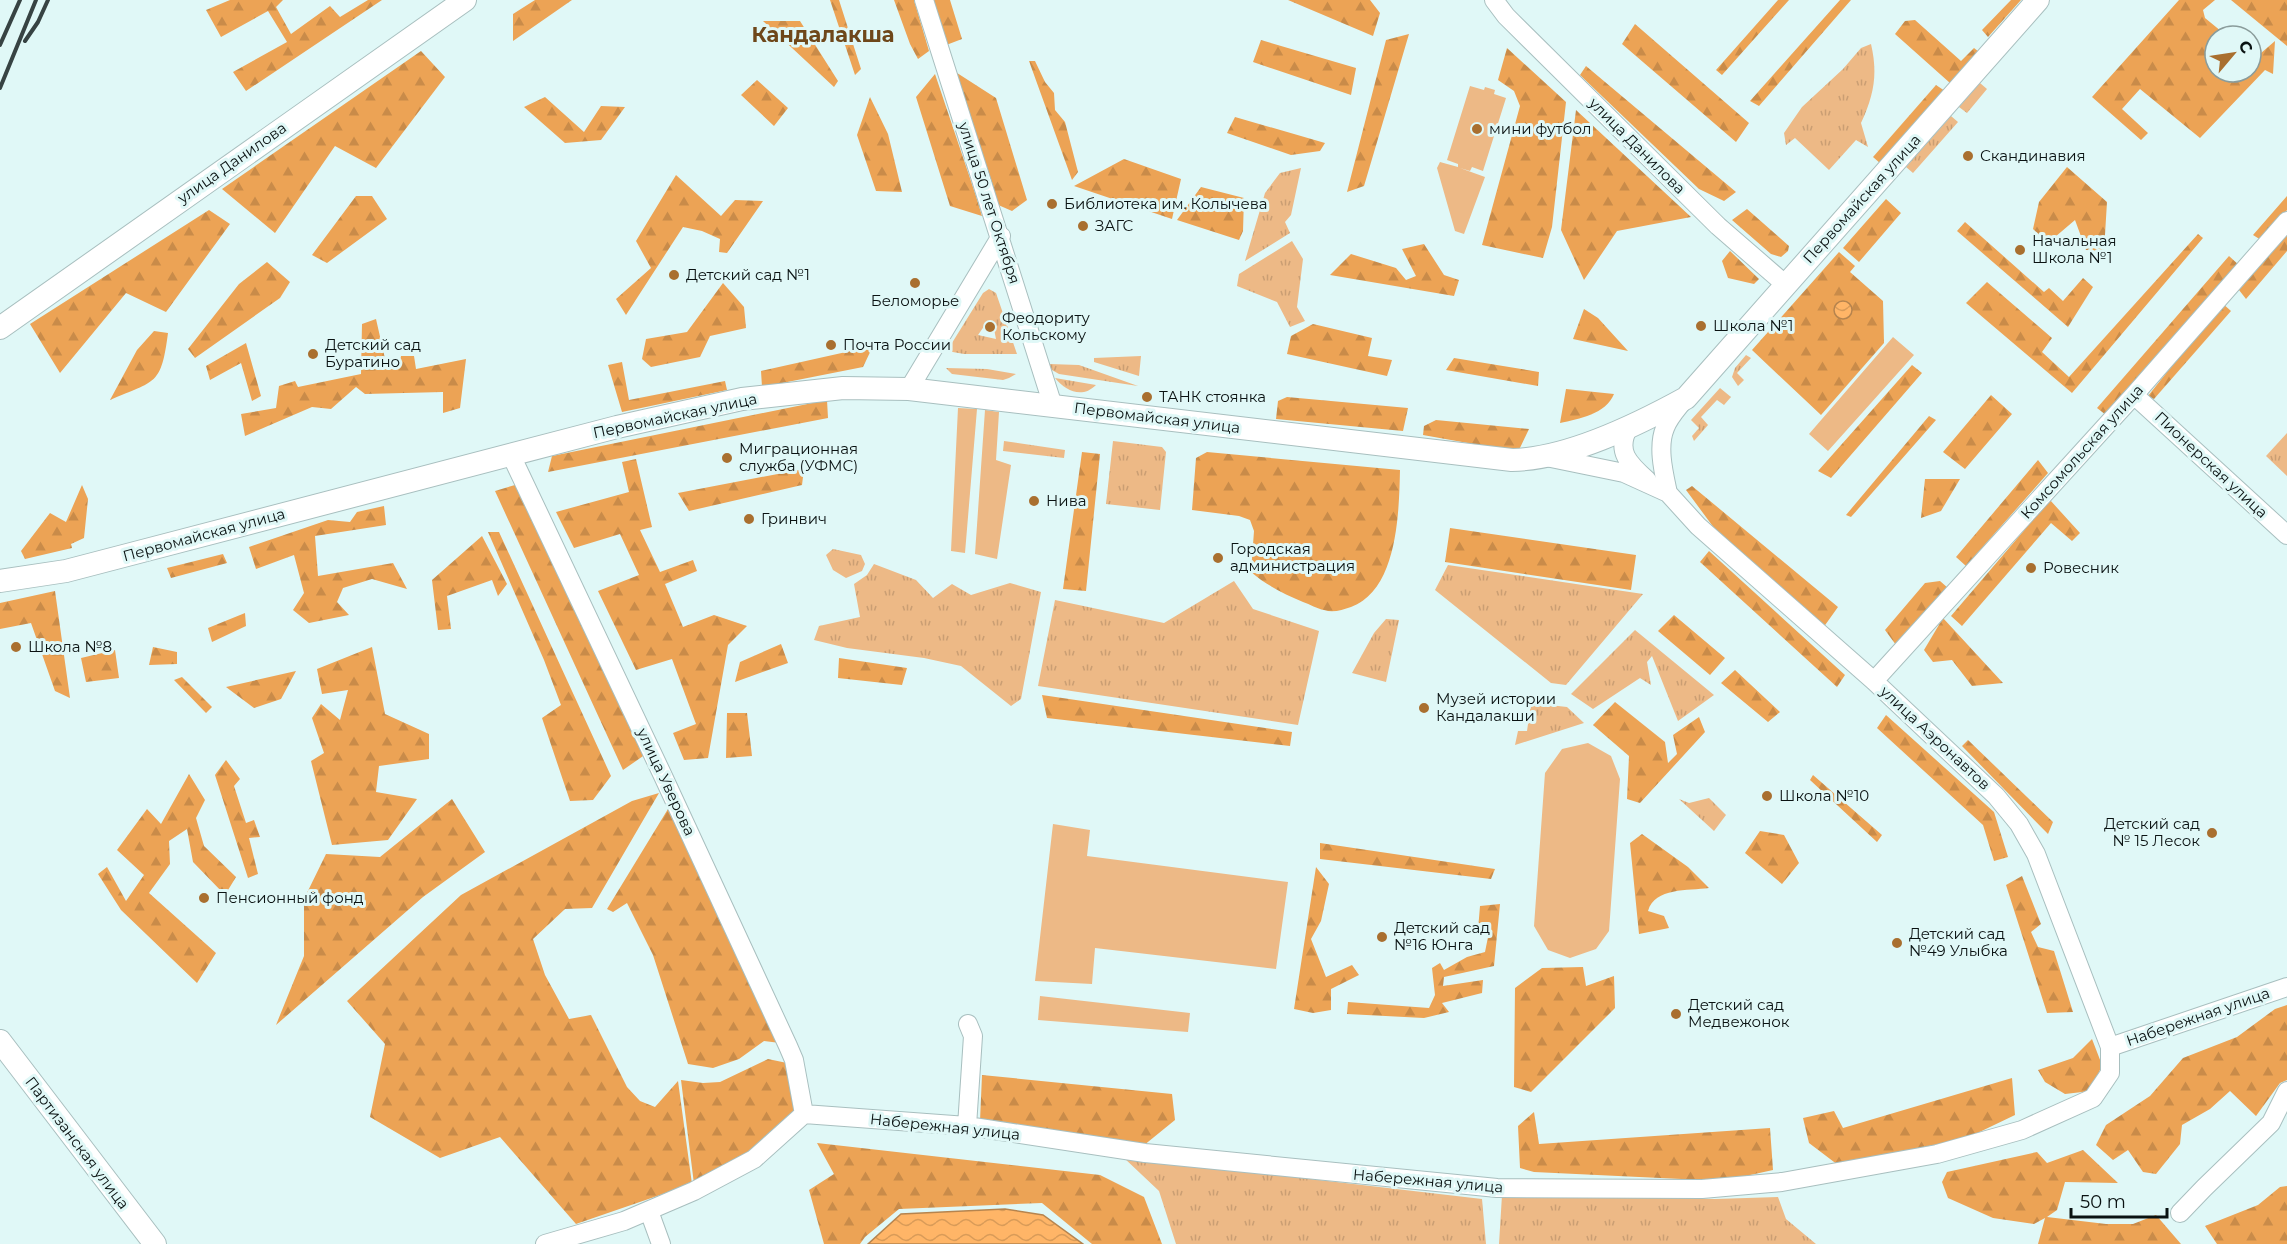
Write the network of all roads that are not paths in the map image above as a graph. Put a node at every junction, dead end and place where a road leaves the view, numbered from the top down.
1 (465, 0) edge
2 (924, 0) edge
3 (1494, 0) edge
4 (2038, 0) edge
5 (2287, 221) edge
6 (1001, 236) junction
7 (1786, 285) junction
8 (0, 328) edge
9 (909, 389) junction
10 (2134, 395) junction
11 (1686, 398) junction
12 (1053, 406) junction
13 (1634, 425) junction
14 (511, 455) junction
15 (1662, 455) junction
16 (1544, 456) junction
17 (1661, 490) junction
18 (2287, 535) edge
19 (0, 581) edge
20 (1874, 681) junction
21 (2287, 987) edge
22 (968, 1024) dead end
23 (0, 1041) edge
24 (2110, 1047) junction
25 (2287, 1091) edge
26 (804, 1114) junction
27 (967, 1126) junction
28 (649, 1211) junction
29 (2180, 1214) dead end
30 (155, 1244) edge
31 (544, 1244) edge
32 (661, 1244) edge

1 - 8 main road, улица Данилова
2 - 6 street, улица 50 лет Октября
3 - 7 street, улица Данилова
4 - 7 main road, Первомайская улица
5 - 10 street, Комсомольская улица
6 - 9 street
6 - 12 street, улица 50 лет Октября
7 - 11 main road, Первомайская улица
9 - 12 main road, Первомайская улица
9 - 14 main road, Первомайская улица
10 - 18 street, Пионерская улица
10 - 20 street, Комсомольская улица
11 - 13 main road, Первомайская улица
11 - 15 street, Первомайская улица
12 - 16 main road, Первомайская улица
13 - 15 street
13 - 16 main road, Первомайская улица
13 - 17 street, улица Аэронавтов
14 - 19 main road, Первомайская улица
14 - 26 street, улица Уверова
15 - 17 street, Первомайская улица
16 - 17 street, Первомайская улица
17 - 20 street, улица Аэронавтов
20 - 24 street, улица Аэронавтов
21 - 24 street, Набережная улица
22 - 27 street
23 - 30 main road, Партизанская улица
24 - 27 street, Набережная улица
25 - 29 street
26 - 27 street, Набережная улица
26 - 28 street
28 - 31 street
28 - 32 street

